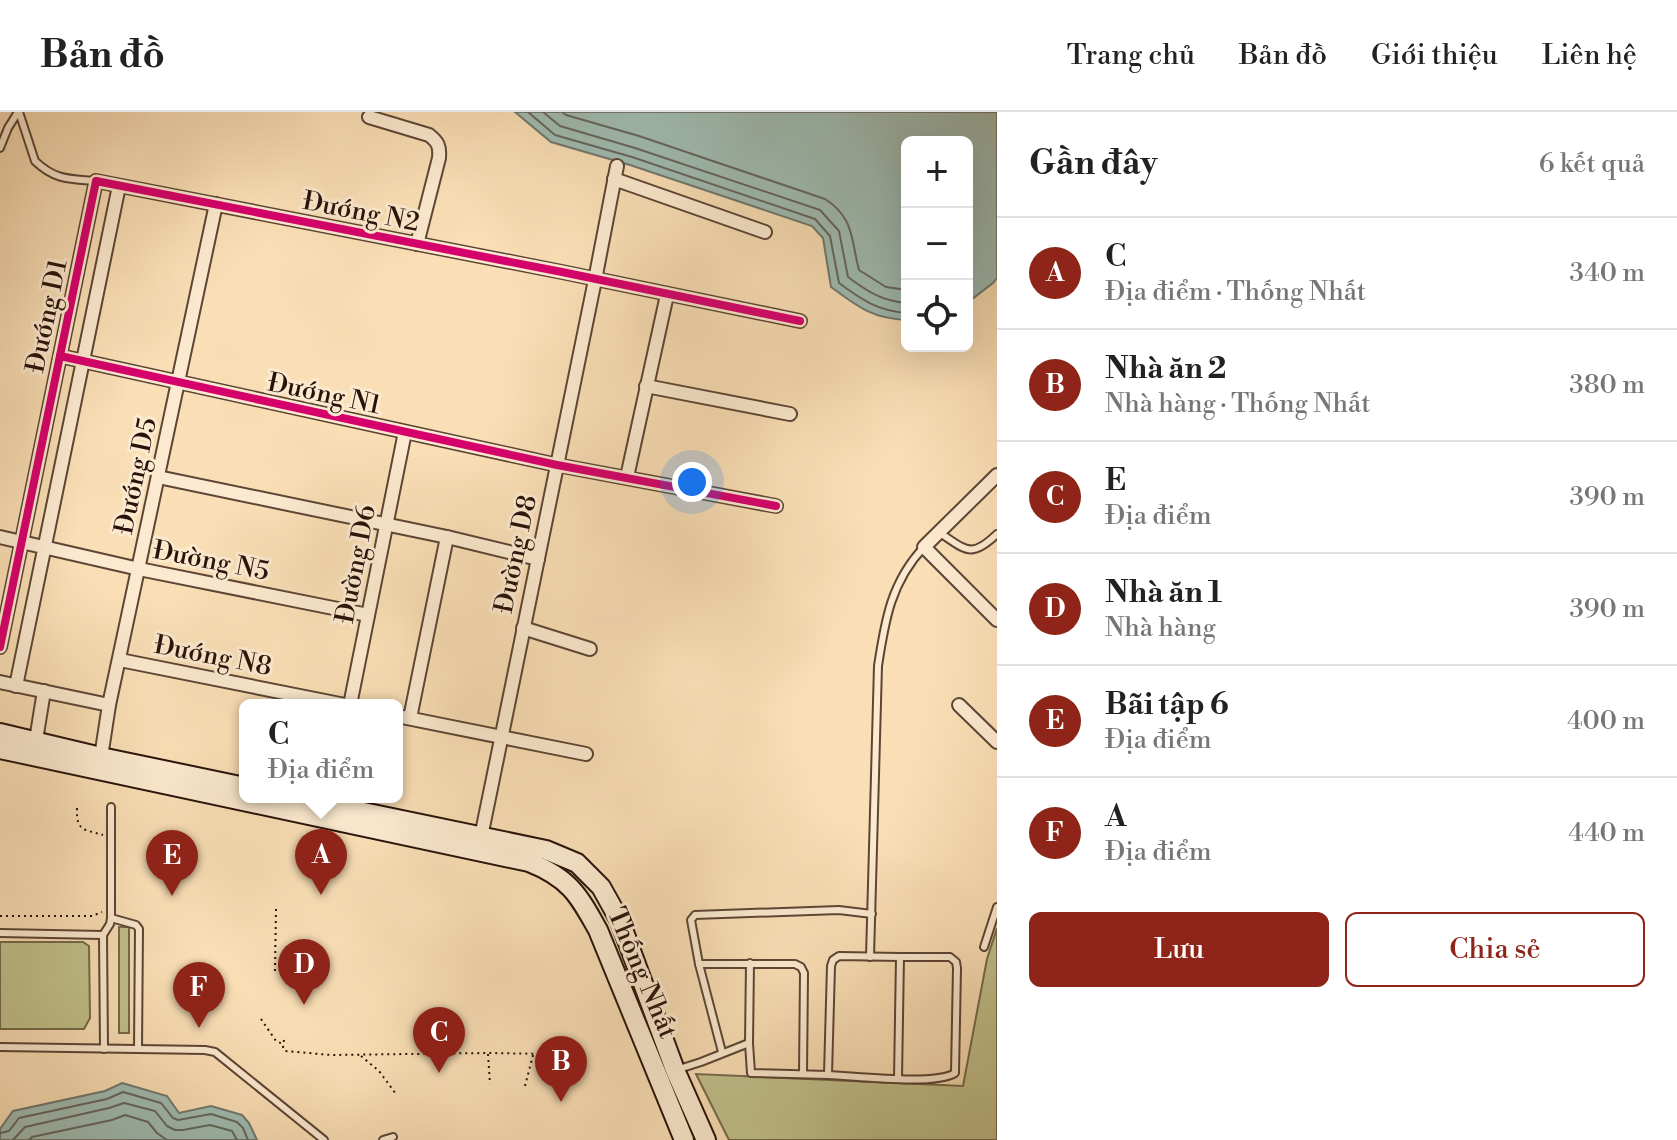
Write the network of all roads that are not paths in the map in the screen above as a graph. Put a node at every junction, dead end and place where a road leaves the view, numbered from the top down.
1 (18, 112) edge
2 (369, 117) dead end
3 (0, 148) edge
4 (96, 181) junction
5 (119, 186) junction
6 (216, 204) junction
7 (765, 232) dead end
8 (83, 243) junction
9 (417, 244) junction
10 (107, 246) junction
11 (595, 280) junction
12 (667, 295) junction
13 (800, 321) dead end
14 (60, 356) junction
15 (83, 362) junction
16 (178, 383) junction
17 (646, 386) junction
18 (790, 414) dead end
19 (45, 430) junction
20 (405, 432) junction
21 (68, 434) junction
22 (557, 465) junction
23 (997, 475) edge
24 (158, 477) junction
25 (627, 477) junction
26 (34, 479) junction
27 (58, 485) junction
28 (776, 506) dead end
29 (386, 524) junction
30 (940, 533) junction
31 (997, 534) edge
32 (0, 537) edge
33 (447, 537) junction
34 (22, 542) junction
35 (45, 547) junction
36 (924, 547) junction
37 (538, 559) junction
38 (139, 569) junction
39 (8, 609) junction
40 (31, 613) junction
41 (368, 615) junction
42 (997, 620) edge
43 (523, 628) junction
44 (0, 647) edge
45 (590, 649) dead end
46 (120, 660) junction
47 (0, 682) edge
48 (16, 686) junction
49 (44, 691) junction
50 (317, 699) edge
51 (348, 699) edge
52 (109, 705) junction
53 (959, 705) dead end
54 (403, 717) edge
55 (0, 733) edge
56 (501, 737) junction
57 (36, 740) junction
58 (997, 742) edge
59 (0, 749) edge
60 (586, 754) dead end
61 (99, 763) junction
62 (239, 786) edge
63 (239, 795) edge
64 (273, 803) edge
65 (320, 803) edge
66 (111, 807) dead end
67 (481, 837) junction
68 (601, 887) junction
69 (581, 901) junction
70 (997, 907) edge
71 (872, 914) junction
72 (111, 918) junction
73 (0, 933) edge
74 (103, 935) junction
75 (984, 947) dead end
76 (870, 957) junction
77 (900, 957) junction
78 (750, 963) junction
79 (699, 964) junction
80 (749, 1043) junction
81 (0, 1047) edge
82 (104, 1049) junction
83 (138, 1049) junction
84 (722, 1052) junction
85 (675, 1070) junction
86 (803, 1074) junction
87 (828, 1075) junction
88 (898, 1079) junction
89 (393, 1137) dead end
90 (324, 1140) edge
91 (383, 1140) edge
92 (684, 1140) edge
93 (706, 1140) edge

1 - 3 lane
1 - 4 lane
2 - 9 street
4 - 5 street, Đướng N2
4 - 8 street, Đướng D1
5 - 6 street, Đướng N2
5 - 10 street, Đướng D1
6 - 9 street, Đướng N2
6 - 16 street, Đướng D5
7 - 11 street, Đường D8
8 - 10 street
8 - 14 street, Đướng D1
9 - 11 street, Đướng N2
10 - 15 street, Đướng D1
11 - 12 street, Đướng N2
11 - 22 street, Đường D8
12 - 13 street, Đướng N2
12 - 17 street
14 - 15 street, Đướng N1
14 - 19 street, Đướng D1
15 - 16 street, Đướng N1
15 - 21 street, Đướng D1
16 - 20 street, Đướng N1
16 - 24 street, Đướng D5
17 - 18 street
17 - 25 street
19 - 21 street
19 - 26 street, Đướng D1
20 - 22 street, Đướng N1
20 - 29 street, Đường D6
21 - 27 street, Đướng D1
22 - 25 street, Đướng N1
22 - 37 street, Đường D8
23 - 30 street
24 - 29 street
24 - 38 street, Đướng D5
25 - 28 street, Đướng N1
26 - 27 street
26 - 34 street, Đướng D1
27 - 35 street, Đướng D1
29 - 33 street
29 - 41 street, Đường D6
30 - 31 lane
30 - 36 street
32 - 34 street, Đường N5
33 - 37 street
33 - 54 street
34 - 35 street, Đường N5
34 - 39 street, Đướng D1
35 - 38 street, Đường N5
35 - 40 street, Đướng D1
36 - 42 street
36 - 71 lane
37 - 43 street, Đường D8
38 - 41 street, Đường N5
38 - 46 street, Đướng D5
39 - 40 street
39 - 44 street, Đướng D1
40 - 48 street, Đướng D1
41 - 51 street, Đường D6
43 - 45 street
43 - 56 street, Đường D8
46 - 50 street, Đướng N8
46 - 52 street, Đướng D5
47 - 48 street
48 - 49 street
49 - 52 street
49 - 57 street
52 - 61 street, Đướng D5
53 - 58 street
54 - 56 street
55 - 57 main road, Thống Nhất
56 - 60 street
56 - 67 street, Đường D8
57 - 61 main road, Thống Nhất
59 - 61 main road, Thống Nhất
61 - 62 main road, Thống Nhất
61 - 63 main road, Thống Nhất
64 - 69 main road, Thống Nhất
65 - 67 main road, Thống Nhất
66 - 72 lane
67 - 68 main road, Thống Nhất
68 - 69 main road
68 - 85 main road, Thống Nhất
69 - 92 main road, Thống Nhất
70 - 75 lane
71 - 76 lane
71 - 79 lane
72 - 74 lane
72 - 83 lane
73 - 74 lane
74 - 82 lane
76 - 77 lane
76 - 87 lane
77 - 88 lane
77 - 88 lane
78 - 79 lane
78 - 80 lane
78 - 86 lane
79 - 84 lane
80 - 84 lane
80 - 86 lane
81 - 82 lane
82 - 83 lane
83 - 90 lane
84 - 85 lane
85 - 93 main road, Thống Nhất
86 - 87 lane
87 - 88 lane
89 - 91 lane

